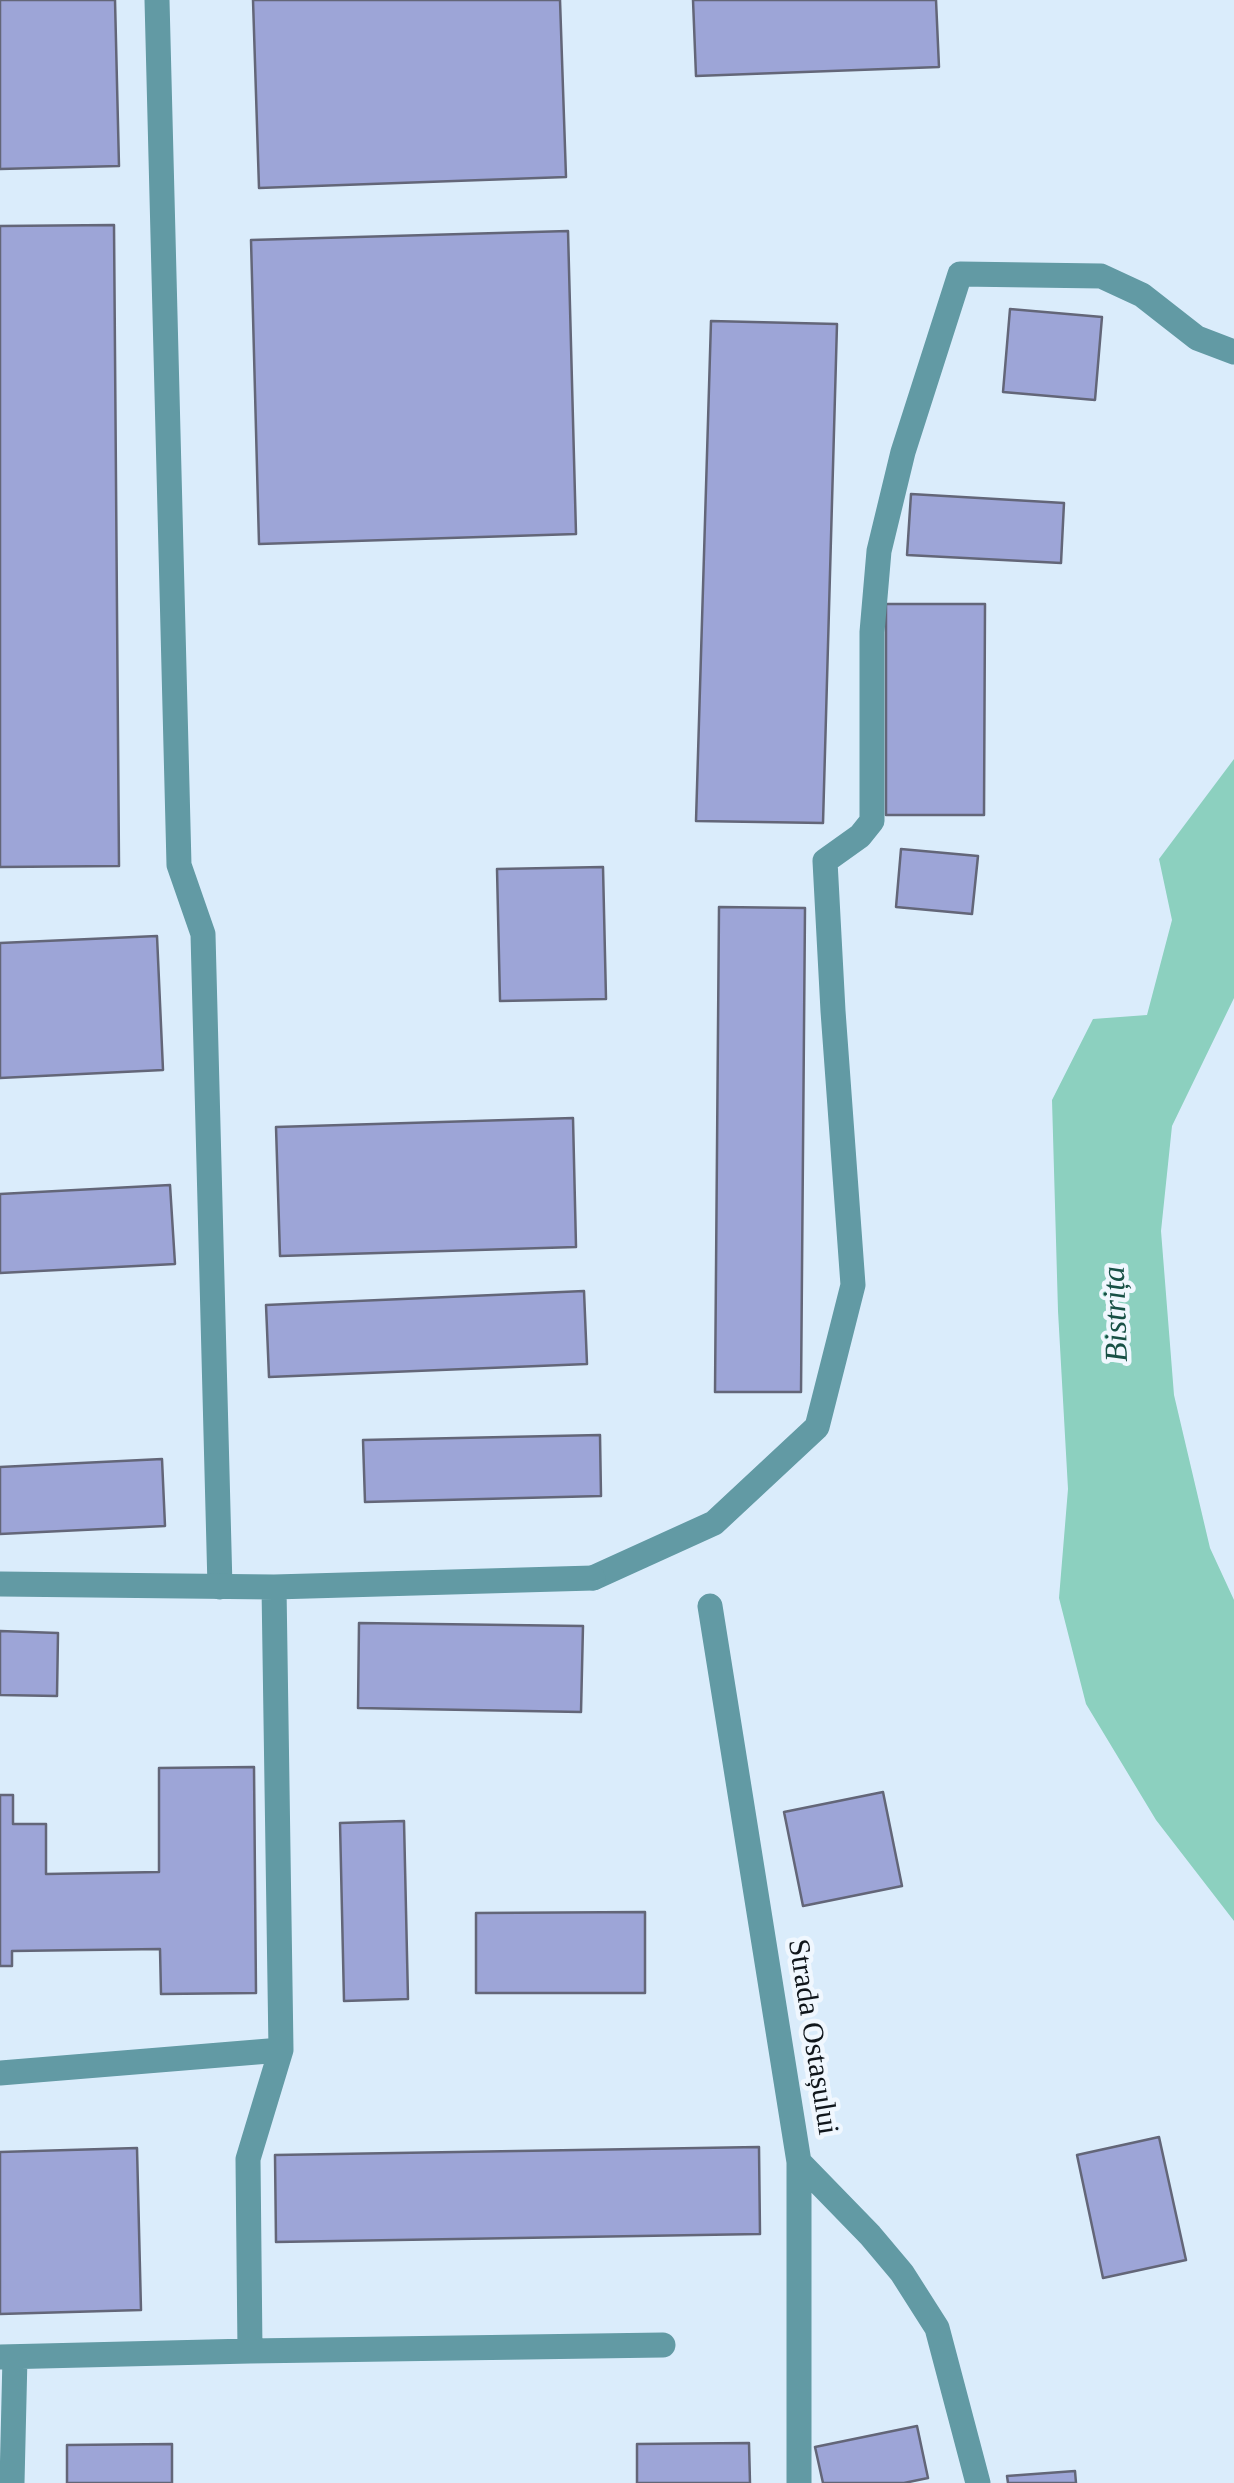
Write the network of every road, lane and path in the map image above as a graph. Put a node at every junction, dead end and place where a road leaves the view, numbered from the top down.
1 (156, 0) edge
2 (1234, 352) edge
3 (0, 1584) edge
4 (220, 1587) junction
5 (274, 1588) junction
6 (710, 1606) dead end
7 (281, 2050) junction
8 (0, 2073) edge
9 (800, 2162) junction
10 (663, 2345) dead end
11 (250, 2352) junction
12 (8, 2357) edge
13 (12, 2483) edge
14 (799, 2483) edge
15 (978, 2483) edge

1 - 4 street
2 - 5 street
3 - 4 street
4 - 5 street
5 - 7 street
6 - 9 street, Strada Ostașului
7 - 8 street
7 - 11 street
9 - 14 street, Strada Ostașului
9 - 15 street
10 - 11 street
11 - 12 street
12 - 13 street

